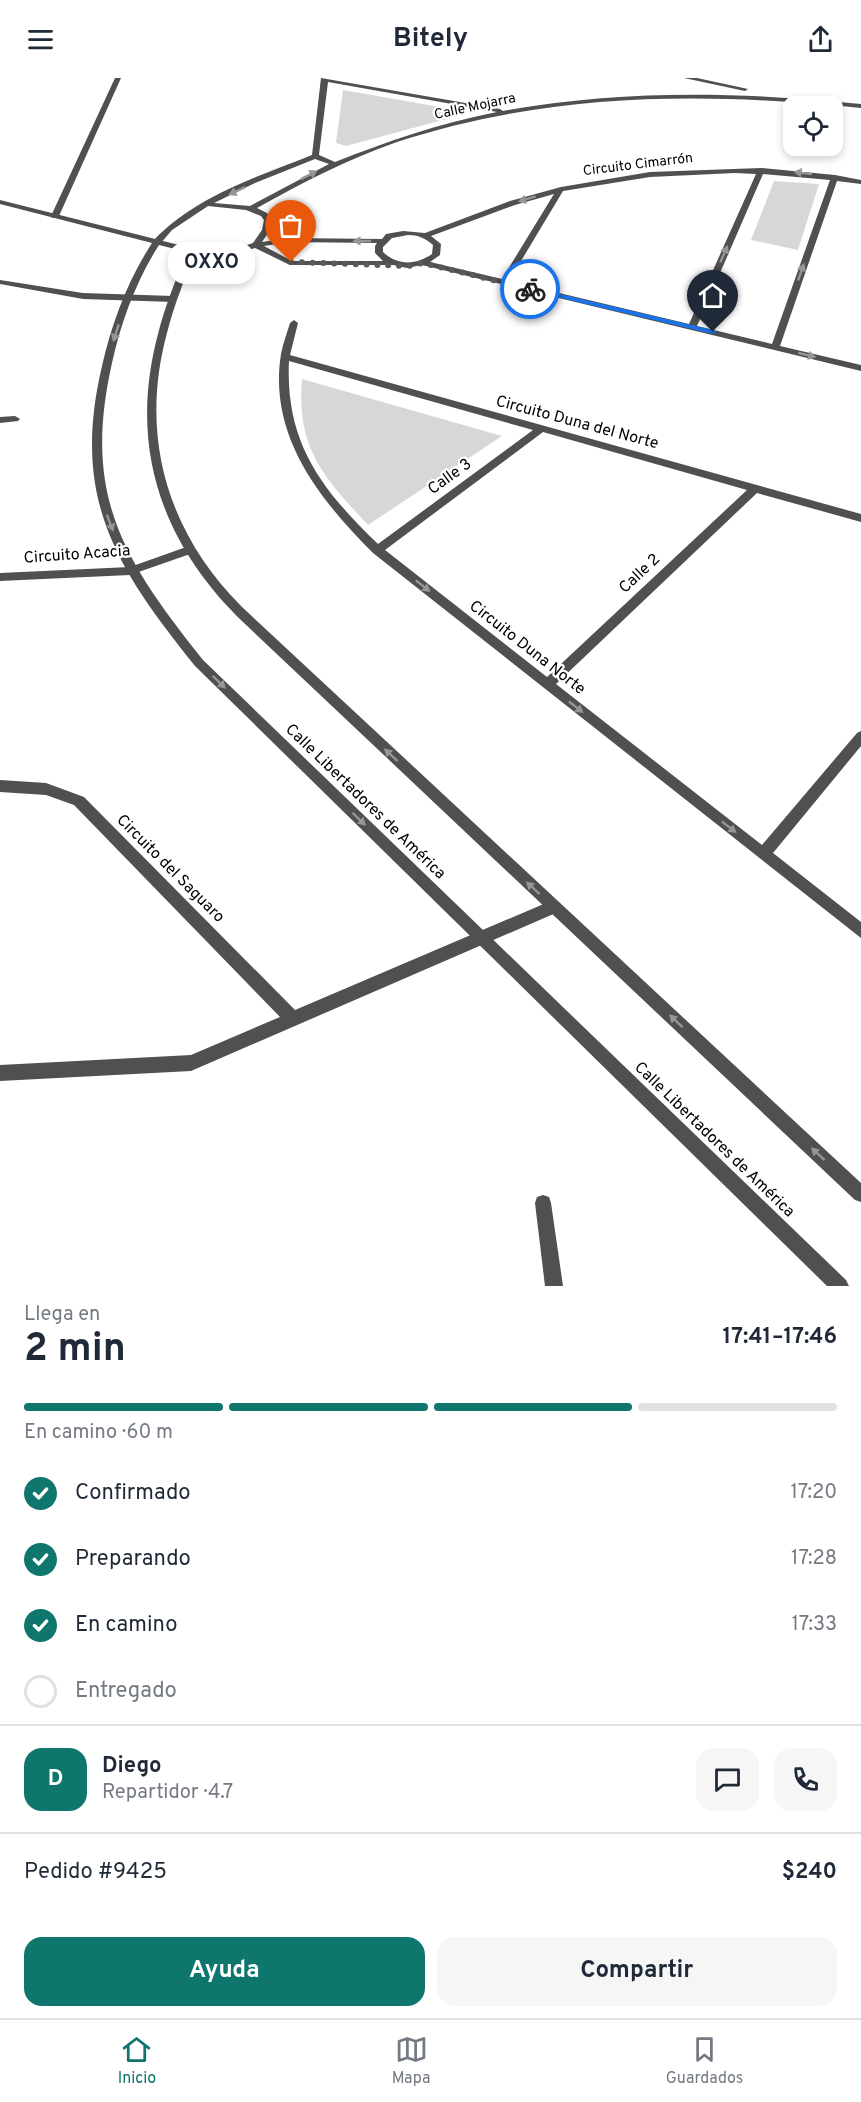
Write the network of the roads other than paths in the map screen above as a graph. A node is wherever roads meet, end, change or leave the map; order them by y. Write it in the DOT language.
graph roads {
  1 [pos="118,78"];
  2 [pos="325,78"];
  3 [pos="687,78"];
  4 [pos="710,80"];
  5 [pos="703,94"];
  6 [pos="771,96"];
  7 [pos="861,106"];
  8 [pos="507,113"];
  9 [pos="315,156"];
  10 [pos="332,163"];
  11 [pos="761,170"];
  12 [pos="835,177"];
  13 [pos="861,182"];
  14 [pos="561,189"];
  15 [pos="0,202"];
  16 [pos="205,206"];
  17 [pos="252,208"];
  18 [pos="56,216"];
  19 [pos="426,236"];
  20 [pos="383,241"];
  21 [pos="157,242"];
  22 [pos="256,245"];
  23 [pos="192,251"];
  24 [pos="393,263"];
  25 [pos="423,263"];
  26 [pos="0,282"];
  27 [pos="504,282"];
  28 [pos="128,299"];
  29 [pos="172,299"];
  30 [pos="294,323"];
  31 [pos="692,327"];
  32 [pos="775,347"];
  33 [pos="285,357"];
  34 [pos="861,368"];
  35 [pos="15,419"];
  36 [pos="0,420"];
  37 [pos="541,429"];
  38 [pos="756,488"];
  39 [pos="861,518"];
  40 [pos="189,550"];
  41 [pos="377,550"];
  42 [pos="130,571"];
  43 [pos="0,577"];
  44 [pos="547,684"];
  45 [pos="861,737"];
  46 [pos="0,786"];
  47 [pos="763,854"];
  48 [pos="554,907"];
  49 [pos="861,931"];
  50 [pos="481,938"];
  51 [pos="293,1019"];
  52 [pos="0,1073"];
  53 [pos="861,1194"];
  54 [pos="543,1203"];
  55 [pos="554,1286"];
  56 [pos="840,1286"];
  1 -- 18 [label="street"];
  2 -- 8 [label="street"];
  2 -- 9 [label="street"];
  3 -- 4 [label="street"];
  4 -- 5 [label="street"];
  4 -- 6 [label="street"];
  5 -- 6 [label="street, Calle Mojarra"];
  5 -- 8 [label="street, Calle Mojarra"];
  6 -- 7 [label="street"];
  8 -- 10 [label="street, Calle Mojarra"];
  9 -- 10 [label="street"];
  9 -- 16 [label="street, Calle Libertadores de América, one-way"];
  17 -- 10 [label="street, Calle Mojarra, one-way"];
  12 -- 11 [label="street, Circuito Cimarrón, one-way"];
  11 -- 14 [label="street, Circuito Cimarrón"];
  31 -- 11 [label="street, one-way"];
  12 -- 13 [label="street, Circuito Cimarrón"];
  32 -- 12 [label="street, one-way"];
  14 -- 19 [label="street, Circuito Cimarrón, one-way"];
  14 -- 27 [label="street"];
  15 -- 18 [label="street"];
  16 -- 17 [label="street"];
  16 -- 21 [label="street, Calle Libertadores de América"];
  17 -- 22 [label="street"];
  18 -- 21 [label="street"];
  19 -- 20 [label="street"];
  19 -- 25 [label="street"];
  20 -- 22 [label="street, one-way"];
  20 -- 24 [label="street"];
  21 -- 23 [label="street"];
  21 -- 28 [label="street, Calle Libertadores de América"];
  22 -- 23 [label="street"];
  22 -- 24 [label="street"];
  23 -- 29 [label="street"];
  24 -- 25 [label="street"];
  25 -- 27 [label="street"];
  26 -- 28 [label="street"];
  27 -- 31 [label="street"];
  28 -- 29 [label="street"];
  28 -- 42 [label="street, Calle Libertadores de América, one-way"];
  29 -- 40 [label="street"];
  30 -- 33 [label="street, Circuito Duna Norte"];
  31 -- 32 [label="street"];
  32 -- 34 [label="street, one-way"];
  33 -- 37 [label="street, Circuito Duna del Norte"];
  33 -- 41 [label="street, Circuito Duna Norte"];
  35 -- 36 [label="street"];
  37 -- 38 [label="street, Circuito Duna del Norte"];
  37 -- 41 [label="street, Calle 3"];
  38 -- 39 [label="street, Circuito Duna del Norte"];
  38 -- 44 [label="street, Calle 2"];
  40 -- 42 [label="street, Circuito Acacia"];
  48 -- 40 [label="street, one-way"];
  41 -- 44 [label="street, Circuito Duna Norte, one-way"];
  42 -- 43 [label="street, Circuito Acacia"];
  42 -- 50 [label="street, Calle Libertadores de América, one-way"];
  44 -- 47 [label="street, Circuito Duna Norte, one-way"];
  45 -- 47 [label="street"];
  46 -- 51 [label="street, Circuito del Saguaro"];
  47 -- 49 [label="street, Circuito Duna Norte"];
  48 -- 50 [label="street"];
  53 -- 48 [label="street, one-way"];
  50 -- 51 [label="street"];
  50 -- 56 [label="street, Calle Libertadores de América"];
  51 -- 52 [label="street"];
  54 -- 55 [label="street"];
}
